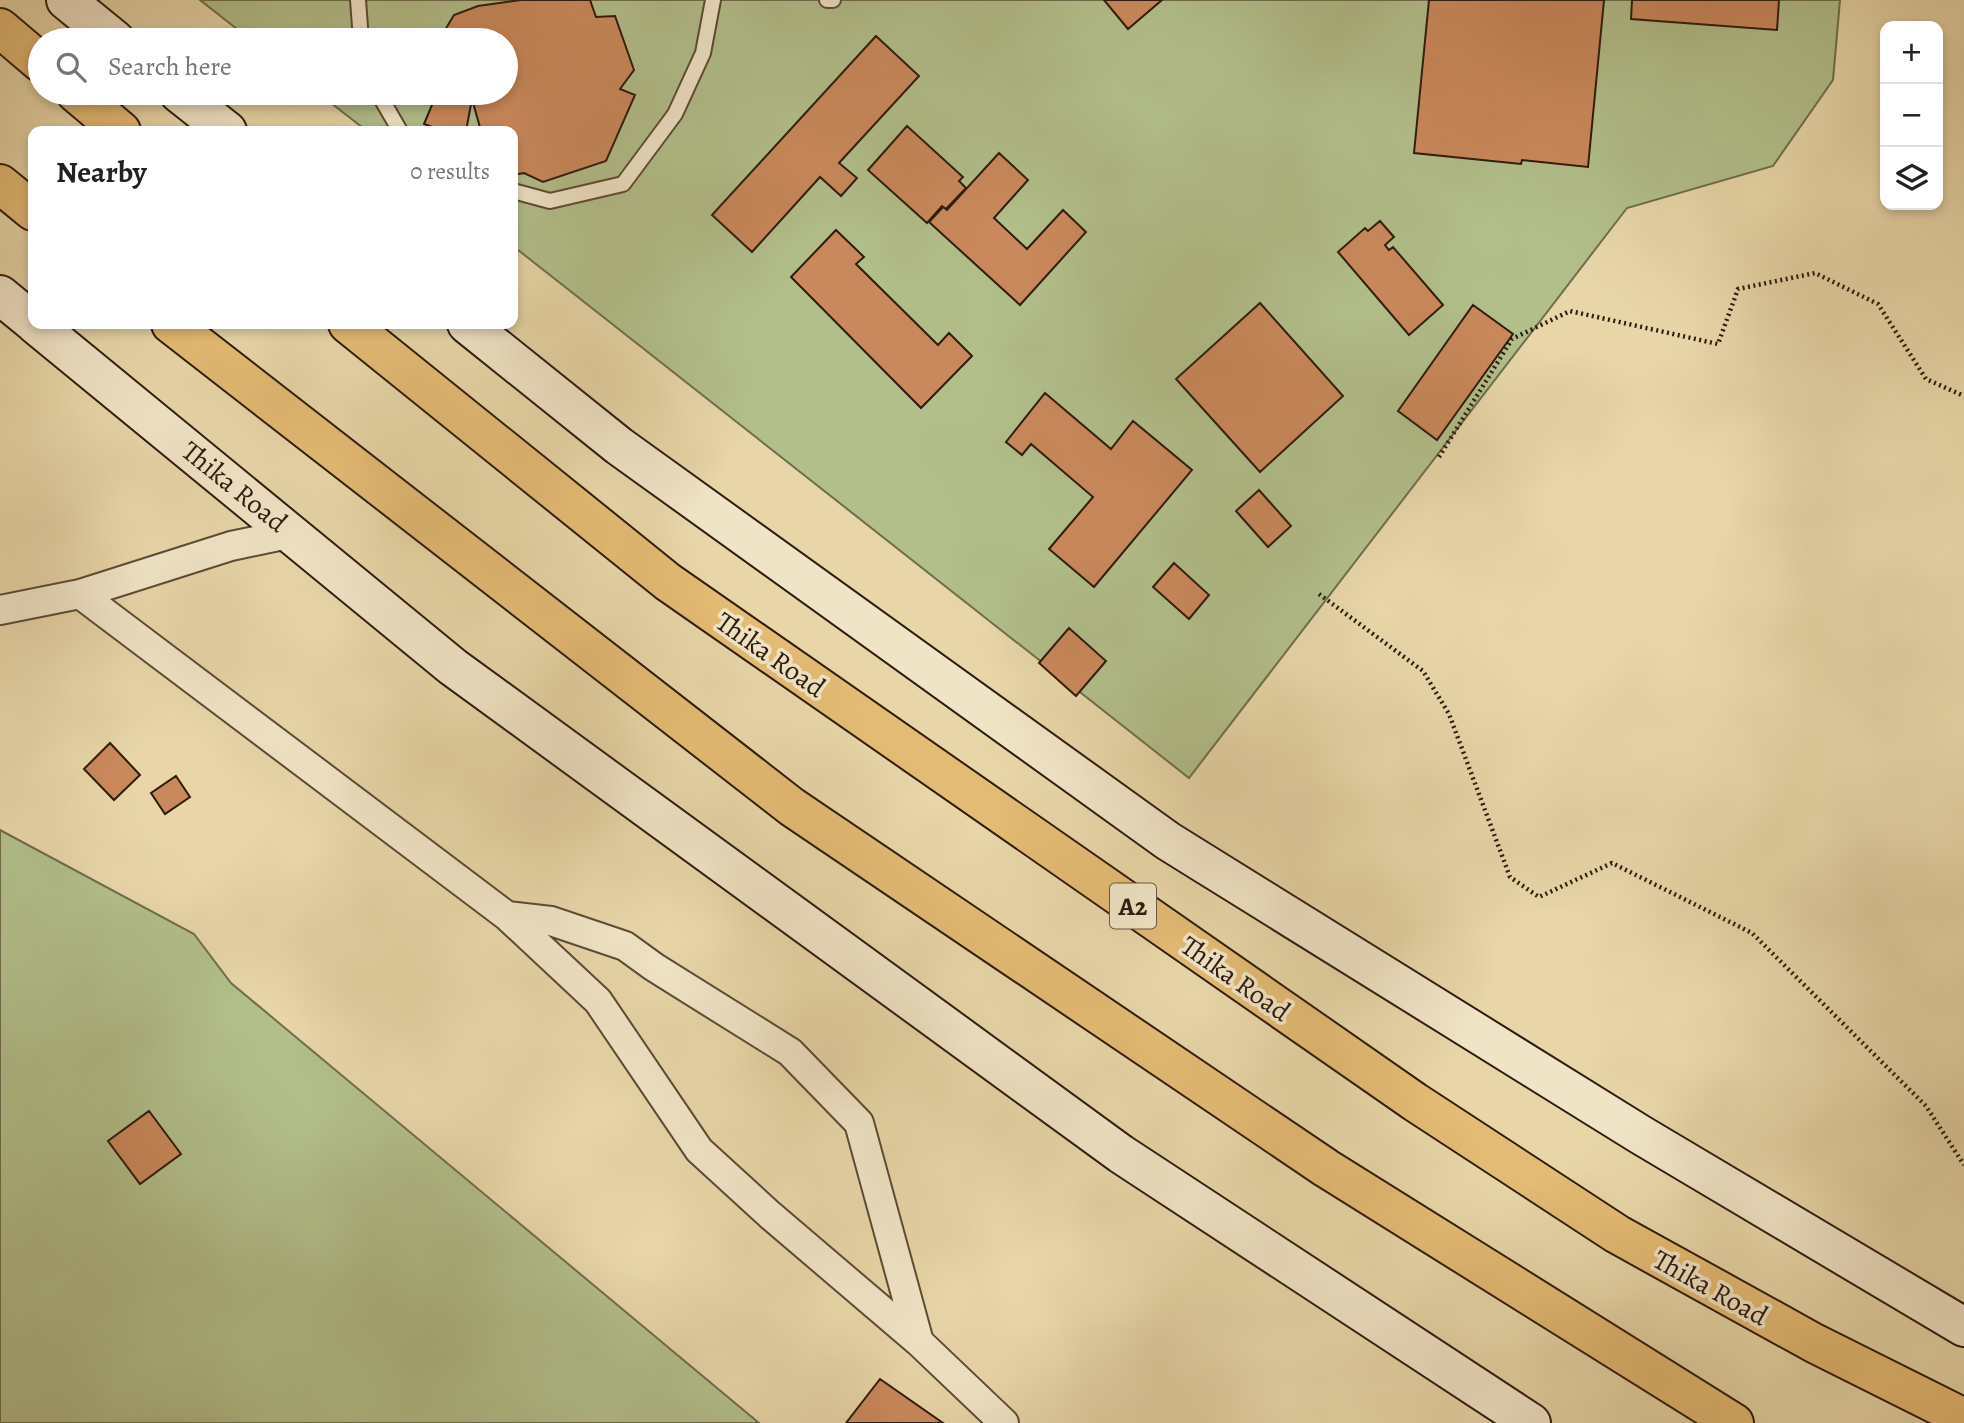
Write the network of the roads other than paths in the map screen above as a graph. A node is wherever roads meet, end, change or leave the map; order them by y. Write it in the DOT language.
graph roads {
  1 [pos="66,0"];
  2 [pos="358,0"];
  3 [pos="713,0"];
  4 [pos="827,0"];
  5 [pos="833,0"];
  6 [pos="0,28"];
  7 [pos="100,28"];
  8 [pos="360,28"];
  9 [pos="28,52"];
  10 [pos="90,105"];
  11 [pos="194,105"];
  12 [pos="385,105"];
  13 [pos="115,126"];
  14 [pos="221,126"];
  15 [pos="397,126"];
  16 [pos="0,184"];
  17 [pos="518,192"];
  18 [pos="28,207"];
  19 [pos="0,295"];
  20 [pos="28,318"];
  21 [pos="41,329"];
  22 [pos="177,329"];
  23 [pos="354,329"];
  24 [pos="473,329"];
  25 [pos="293,533"];
  26 [pos="80,594"];
  27 [pos="0,610"];
  28 [pos="507,916"];
  29 [pos="1964,1327"];
  30 [pos="919,1342"];
  31 [pos="1964,1418"];
  32 [pos="1004,1423"];
  33 [pos="1531,1423"];
  34 [pos="1734,1423"];
  1 -- 7 [label="main road"];
  2 -- 8 [label="lane"];
  3 -- 17 [label="lane"];
  4 -- 5 [label="lane"];
  6 -- 9 [label="highway"];
  10 -- 13 [label="highway"];
  11 -- 14 [label="main road"];
  12 -- 15 [label="lane"];
  16 -- 18 [label="highway"];
  19 -- 20 [label="main road, Thika Road"];
  21 -- 25 [label="main road, Thika Road"];
  22 -- 34 [label="highway"];
  23 -- 31 [label="highway, Thika Road / A2"];
  24 -- 29 [label="main road"];
  25 -- 26 [label="street"];
  25 -- 33 [label="main road, Thika Road"];
  26 -- 27 [label="street"];
  26 -- 28 [label="street"];
  28 -- 30 [label="street"];
  28 -- 30 [label="street"];
  30 -- 32 [label="street"];
}
